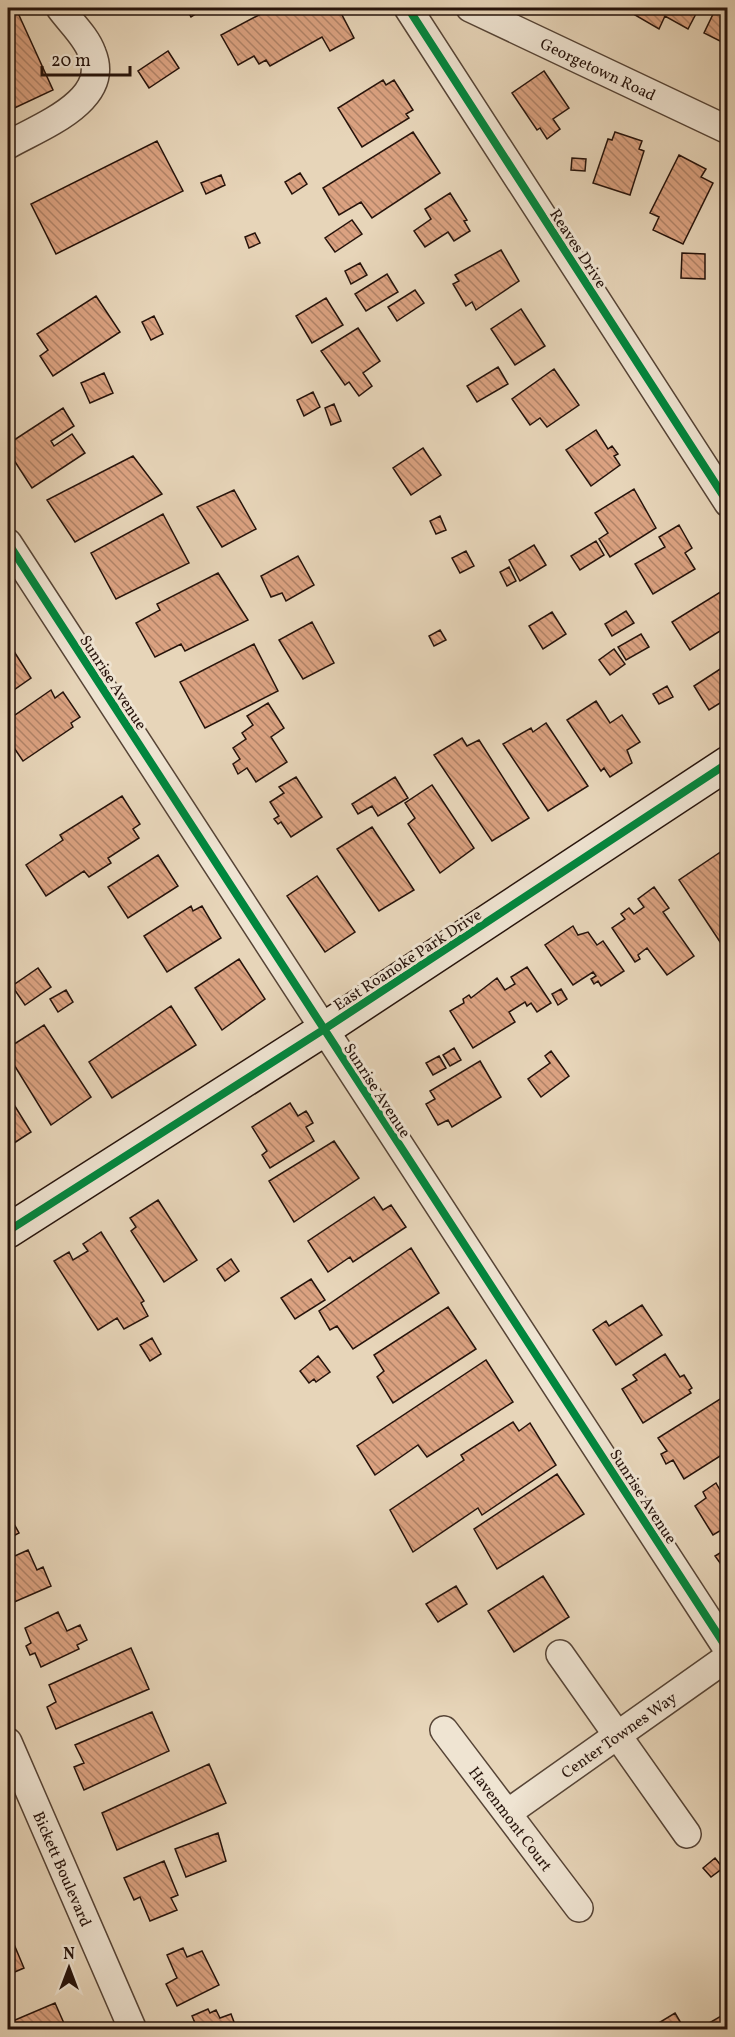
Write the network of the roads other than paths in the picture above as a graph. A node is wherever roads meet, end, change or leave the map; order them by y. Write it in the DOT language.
graph roads {
  1 [pos="60,8"];
  2 [pos="408,8"];
  3 [pos="470,8"];
  4 [pos="728,130"];
  5 [pos="8,145"];
  6 [pos="728,502"];
  7 [pos="8,543"];
  8 [pos="728,763"];
  9 [pos="323,1030"];
  10 [pos="8,1231"];
  11 [pos="728,1650"];
  12 [pos="560,1654"];
  13 [pos="728,1657"];
  14 [pos="444,1730"];
  15 [pos="618,1735"];
  16 [pos="8,1742"];
  17 [pos="508,1812"];
  18 [pos="687,1834"];
  19 [pos="579,1908"];
  20 [pos="133,2030"];
  1 -- 5 [label="street"];
  2 -- 6 [label="street, Reaves Drive"];
  3 -- 4 [label="street, Georgetown Road"];
  7 -- 9 [label="street, Sunrise Avenue"];
  8 -- 9 [label="street, East Roanoke Park Drive"];
  9 -- 10 [label="street, East Roanoke Park Drive"];
  9 -- 11 [label="street, Sunrise Avenue"];
  12 -- 15 [label="street"];
  13 -- 15 [label="street, Center Townes Way"];
  14 -- 17 [label="street, Havenmont Court"];
  15 -- 17 [label="street, Center Townes Way"];
  15 -- 18 [label="street"];
  16 -- 20 [label="street, Bickett Boulevard"];
  17 -- 19 [label="street, Havenmont Court"];
}
